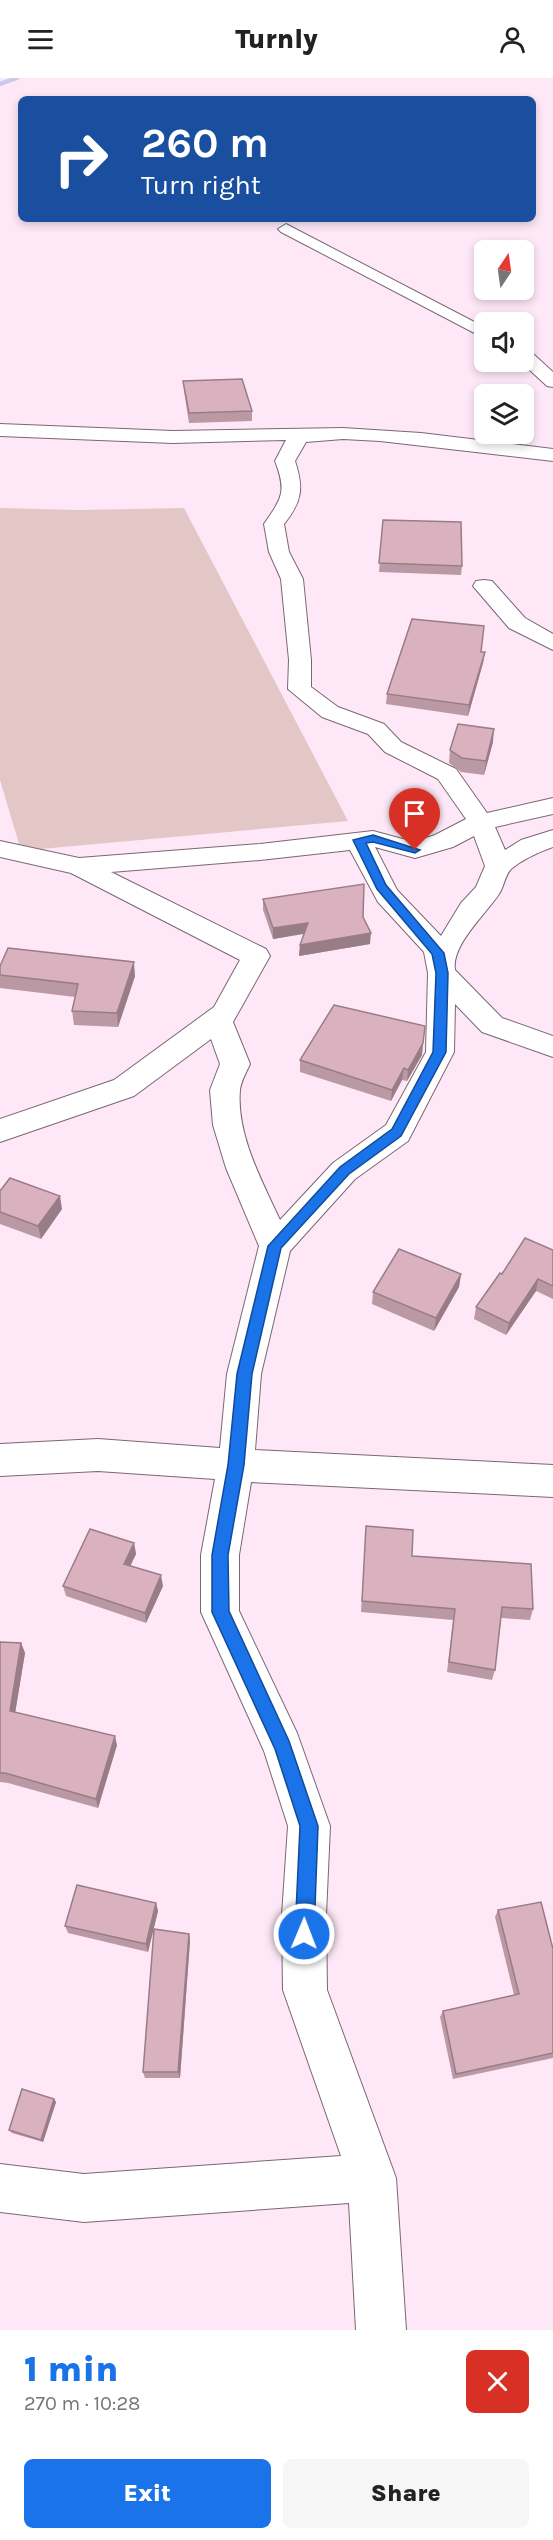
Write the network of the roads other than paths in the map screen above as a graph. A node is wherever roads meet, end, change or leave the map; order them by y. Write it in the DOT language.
graph roads {
  1 [pos="286,229"];
  2 [pos="474,328"];
  3 [pos="534,365"];
  4 [pos="553,382"];
  5 [pos="0,430"];
  6 [pos="309,434"];
  7 [pos="553,455"];
  8 [pos="484,586"];
  9 [pos="553,643"];
  10 [pos="553,806"];
  11 [pos="521,814"];
  12 [pos="553,815"];
  13 [pos="481,822"];
  14 [pos="553,824"];
  15 [pos="359,840"];
  16 [pos="542,842"];
  17 [pos="0,849"];
  18 [pos="79,866"];
  19 [pos="498,866"];
  20 [pos="441,967"];
  21 [pos="218,1020"];
  22 [pos="553,1047"];
  23 [pos="0,1131"];
  24 [pos="274,1246"];
  25 [pos="0,1460"];
  26 [pos="236,1465"];
  27 [pos="553,1481"];
  28 [pos="372,2178"];
  29 [pos="0,2188"];
  30 [pos="381,2330"];
  1 -- 2 [label="street"];
  3 -- 4 [label="street"];
  5 -- 6 [label="street"];
  6 -- 7 [label="street"];
  6 -- 13 [label="street"];
  8 -- 9 [label="street"];
  10 -- 11 [label="street"];
  11 -- 12 [label="street"];
  11 -- 13 [label="street"];
  13 -- 15 [label="street"];
  13 -- 19 [label="street"];
  14 -- 16 [label="street"];
  15 -- 18 [label="street"];
  15 -- 20 [label="street"];
  16 -- 19 [label="street"];
  17 -- 18 [label="street"];
  18 -- 21 [label="street"];
  19 -- 20 [label="street"];
  20 -- 22 [label="street"];
  20 -- 24 [label="street"];
  21 -- 23 [label="street"];
  21 -- 24 [label="street"];
  24 -- 26 [label="street"];
  25 -- 26 [label="street"];
  26 -- 27 [label="street"];
  26 -- 28 [label="street"];
  28 -- 29 [label="street"];
  28 -- 30 [label="street"];
}
